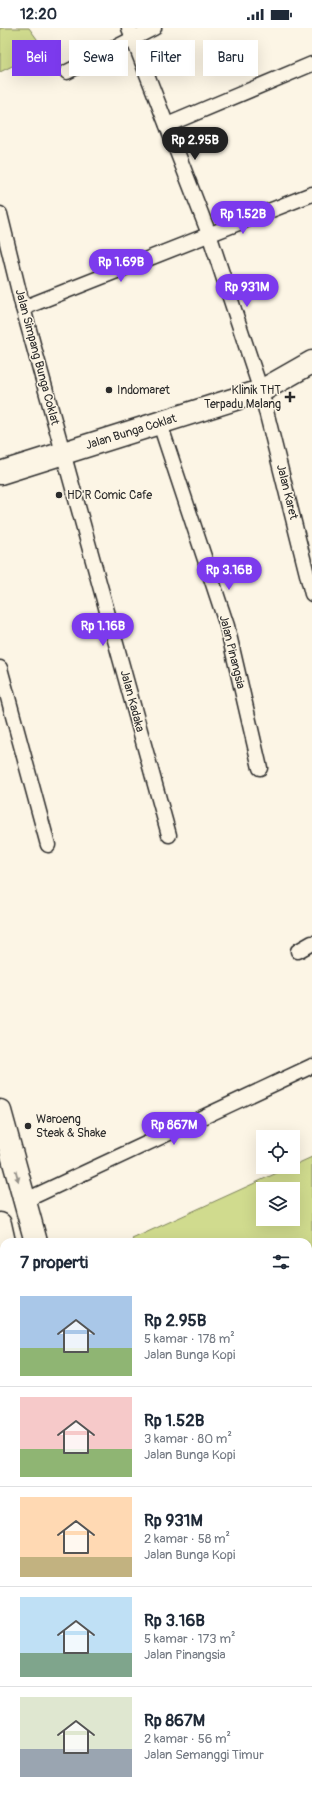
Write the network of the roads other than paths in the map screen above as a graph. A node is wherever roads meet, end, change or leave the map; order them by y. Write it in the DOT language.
graph roads {
  1 [pos="154,28"];
  2 [pos="131,33"];
  3 [pos="312,64"];
  4 [pos="67,72"];
  5 [pos="167,125"];
  6 [pos="312,194"];
  7 [pos="0,214"];
  8 [pos="209,234"];
  9 [pos="23,308"];
  10 [pos="312,362"];
  11 [pos="261,391"];
  12 [pos="160,424"];
  13 [pos="63,452"];
  14 [pos="0,473"];
  15 [pos="312,594"];
  16 [pos="0,668"];
  17 [pos="260,768"];
  18 [pos="169,835"];
  19 [pos="48,845"];
  20 [pos="312,943"];
  21 [pos="298,951"];
  22 [pos="312,1066"];
  23 [pos="0,1111"];
  24 [pos="24,1201"];
  25 [pos="0,1224"];
  26 [pos="3,1238"];
  27 [pos="35,1238"];
  1 -- 2 [label="street"];
  2 -- 4 [label="street"];
  2 -- 5 [label="street, Jalan Karet"];
  3 -- 5 [label="street"];
  5 -- 8 [label="street, Jalan Karet"];
  6 -- 8 [label="street"];
  7 -- 9 [label="street, Jalan Simpang Bunga Coklat"];
  8 -- 9 [label="street"];
  8 -- 11 [label="street, Jalan Karet"];
  9 -- 13 [label="street, Jalan Simpang Bunga Coklat"];
  10 -- 11 [label="main road, Jalan Bunga Coklat"];
  11 -- 12 [label="main road, Jalan Bunga Coklat"];
  11 -- 15 [label="street, Jalan Karet"];
  12 -- 13 [label="main road, Jalan Bunga Coklat"];
  12 -- 17 [label="street, Jalan Pinangsia"];
  13 -- 14 [label="main road, Jalan Bunga Coklat"];
  13 -- 18 [label="street, Jalan Kadaka"];
  16 -- 19 [label="street"];
  20 -- 21 [label="street"];
  22 -- 24 [label="street"];
  23 -- 24 [label="main road, one-way"];
  24 -- 27 [label="main road"];
  25 -- 26 [label="main road"];
}
